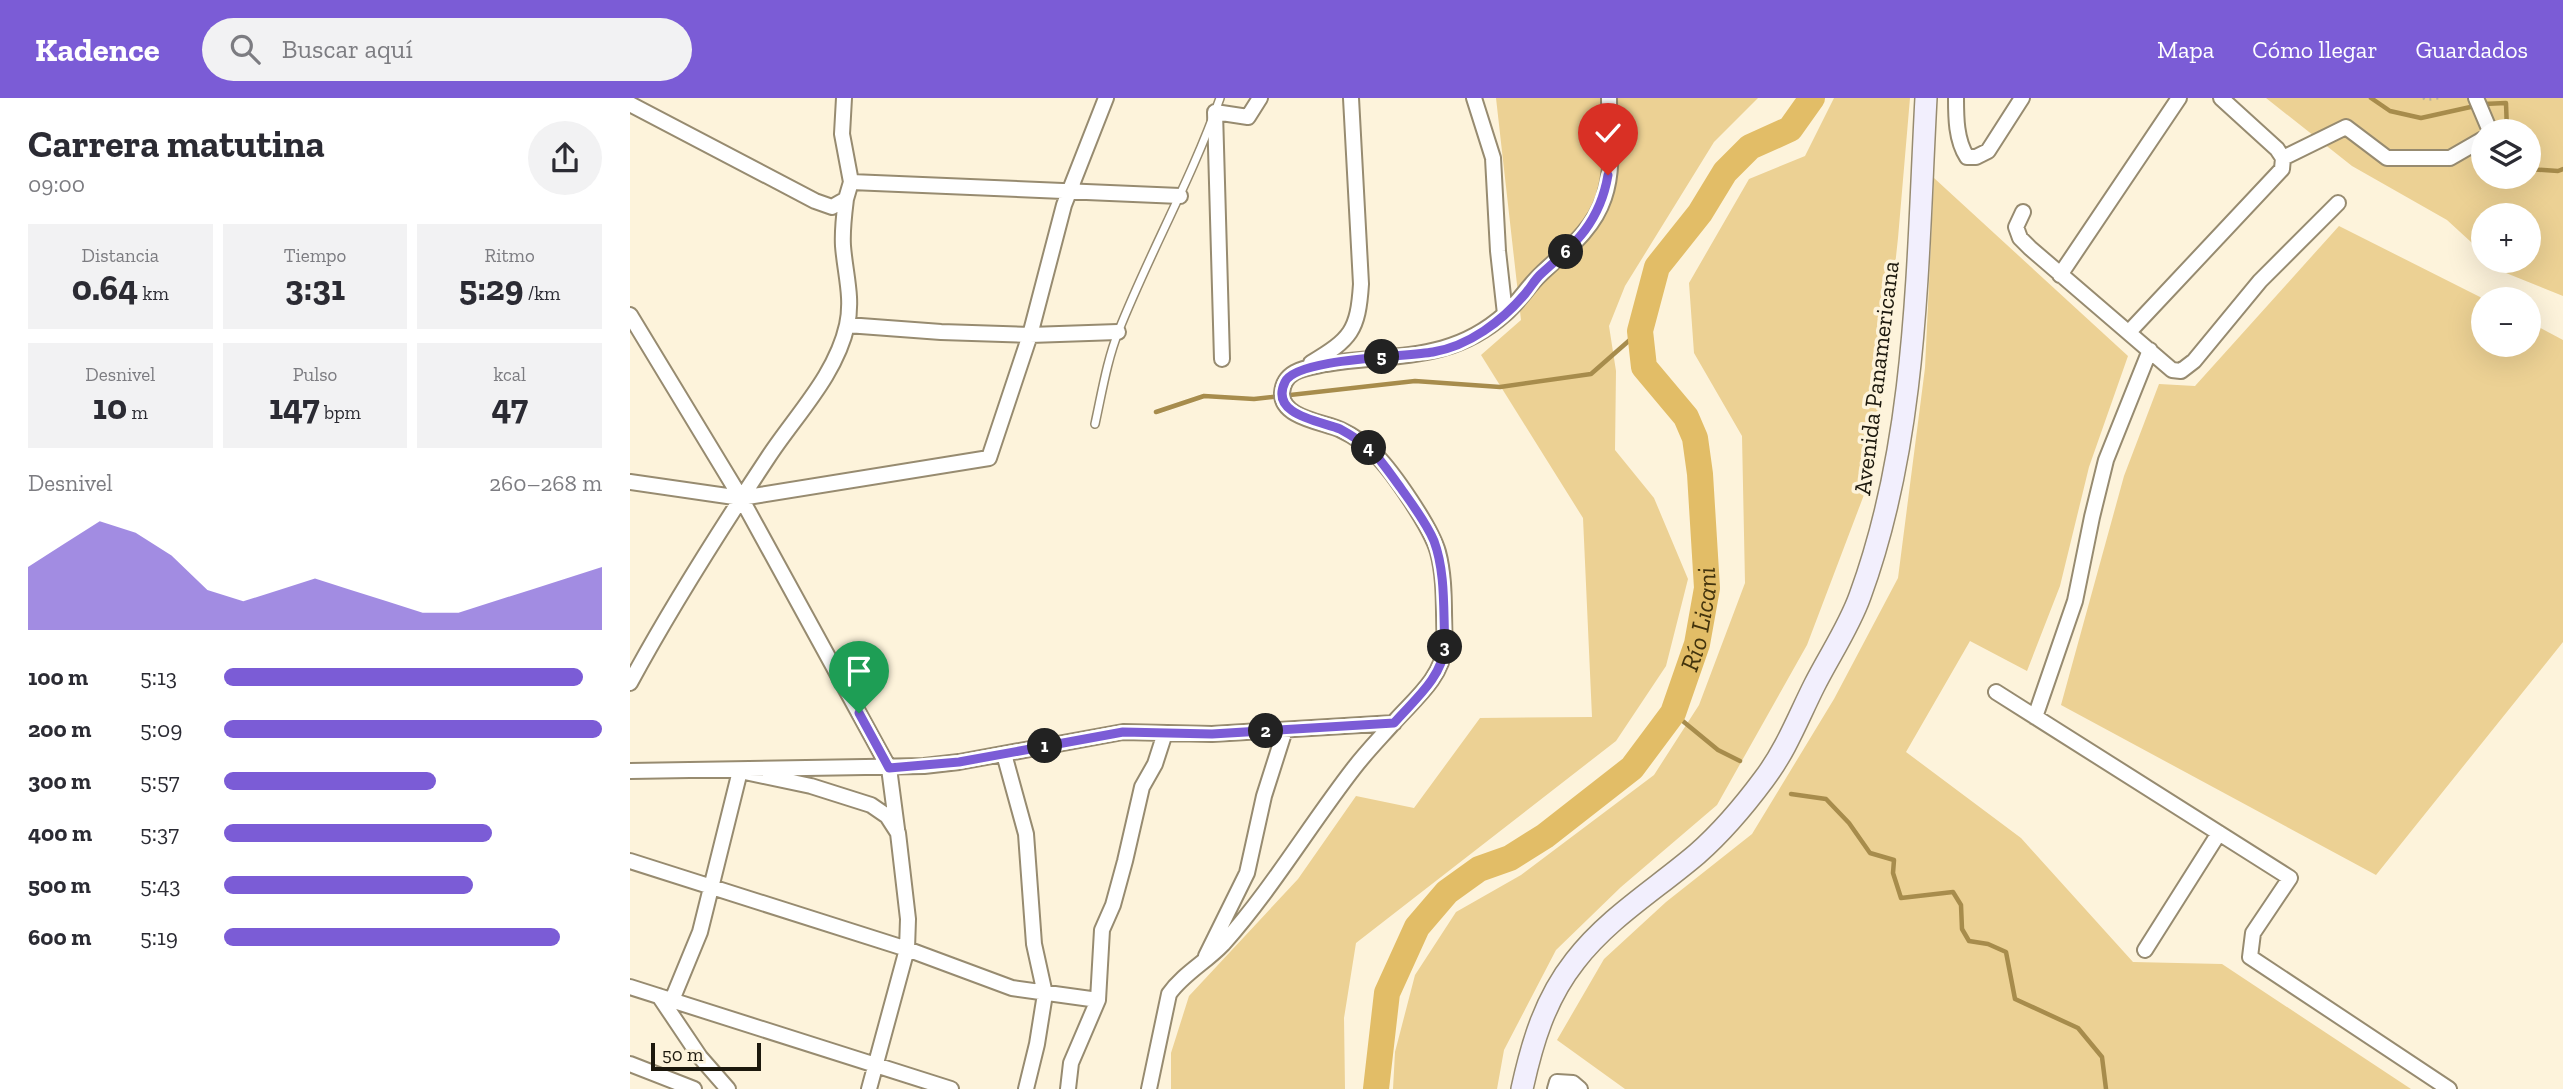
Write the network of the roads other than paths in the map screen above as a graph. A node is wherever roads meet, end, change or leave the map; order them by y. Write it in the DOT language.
graph roads {
  1 [pos="845,98"];
  2 [pos="1106,98"];
  3 [pos="1260,98"];
  4 [pos="1351,98"];
  5 [pos="1474,98"];
  6 [pos="1609,98"];
  7 [pos="1926,98"];
  8 [pos="1956,98"];
  9 [pos="2022,98"];
  10 [pos="2179,98"];
  11 [pos="2221,98"];
  12 [pos="2476,98"];
  13 [pos="630,104"];
  14 [pos="1217,105"];
  15 [pos="2485,119"];
  16 [pos="2471,146"];
  17 [pos="2283,158"];
  18 [pos="851,181"];
  19 [pos="1069,191"];
  20 [pos="1180,196"];
  21 [pos="846,199"];
  22 [pos="2338,203"];
  23 [pos="2023,212"];
  24 [pos="2060,275"];
  25 [pos="1505,314"];
  26 [pos="630,315"];
  27 [pos="847,325"];
  28 [pos="1118,332"];
  29 [pos="2129,332"];
  30 [pos="1030,335"];
  31 [pos="2150,350"];
  32 [pos="1222,359"];
  33 [pos="1301,369"];
  34 [pos="1095,424"];
  35 [pos="630,482"];
  36 [pos="741,498"];
  37 [pos="630,683"];
  38 [pos="1996,692"];
  39 [pos="2035,717"];
  40 [pos="1394,723"];
  41 [pos="1285,730"];
  42 [pos="1165,733"];
  43 [pos="1004,754"];
  44 [pos="889,768"];
  45 [pos="630,771"];
  46 [pos="740,771"];
  47 [pos="898,833"];
  48 [pos="2219,833"];
  49 [pos="630,861"];
  50 [pos="711,887"];
  51 [pos="907,949"];
  52 [pos="2145,950"];
  53 [pos="1202,965"];
  54 [pos="630,987"];
  55 [pos="1045,993"];
  56 [pos="666,998"];
  57 [pos="1098,1000"];
  58 [pos="1155,1054"];
  59 [pos="630,1063"];
  60 [pos="877,1066"];
  61 [pos="694,1089"];
  62 [pos="728,1089"];
  63 [pos="869,1089"];
  64 [pos="951,1089"];
  65 [pos="1026,1089"];
  66 [pos="1068,1089"];
  67 [pos="1149,1089"];
  68 [pos="1156,1089"];
  69 [pos="1522,1089"];
  70 [pos="1555,1089"];
  71 [pos="1580,1089"];
  72 [pos="2449,1089"];
  1 -- 18 [label="street"];
  2 -- 19 [label="street"];
  3 -- 14 [label="street"];
  4 -- 33 [label="street"];
  5 -- 25 [label="street"];
  6 -- 25 [label="street"];
  7 -- 69 [label="main road, Avenida Panamericana"];
  8 -- 9 [label="street"];
  10 -- 24 [label="street"];
  11 -- 17 [label="street"];
  12 -- 15 [label="street"];
  13 -- 21 [label="street"];
  14 -- 20 [label="lane"];
  14 -- 32 [label="street"];
  16 -- 17 [label="street"];
  17 -- 29 [label="street"];
  18 -- 19 [label="street"];
  18 -- 21 [label="street"];
  19 -- 20 [label="street"];
  19 -- 30 [label="street"];
  20 -- 28 [label="lane"];
  21 -- 27 [label="street"];
  22 -- 31 [label="street"];
  23 -- 24 [label="street"];
  24 -- 29 [label="street"];
  25 -- 33 [label="street"];
  26 -- 36 [label="street"];
  27 -- 30 [label="street"];
  27 -- 36 [label="street"];
  28 -- 30 [label="street"];
  28 -- 34 [label="lane"];
  29 -- 31 [label="street"];
  30 -- 36 [label="street"];
  31 -- 39 [label="street"];
  33 -- 40 [label="street"];
  35 -- 36 [label="street"];
  36 -- 37 [label="street"];
  36 -- 44 [label="street"];
  38 -- 39 [label="street"];
  39 -- 48 [label="street"];
  40 -- 41 [label="street"];
  40 -- 53 [label="street"];
  41 -- 42 [label="street"];
  41 -- 53 [label="street"];
  42 -- 43 [label="street"];
  42 -- 57 [label="street"];
  43 -- 44 [label="street"];
  43 -- 55 [label="street"];
  44 -- 46 [label="street"];
  44 -- 47 [label="street"];
  45 -- 46 [label="street"];
  46 -- 47 [label="street"];
  46 -- 50 [label="street"];
  47 -- 51 [label="street"];
  48 -- 52 [label="street"];
  48 -- 72 [label="street"];
  49 -- 50 [label="street"];
  50 -- 51 [label="street"];
  50 -- 56 [label="street"];
  51 -- 55 [label="street"];
  51 -- 60 [label="street"];
  53 -- 58 [label="street"];
  54 -- 56 [label="street"];
  55 -- 57 [label="street"];
  55 -- 65 [label="street"];
  56 -- 60 [label="street"];
  56 -- 62 [label="street"];
  57 -- 66 [label="street"];
  58 -- 67 [label="street"];
  58 -- 68 [label="street"];
  59 -- 61 [label="street"];
  60 -- 63 [label="street"];
  60 -- 64 [label="street"];
  70 -- 71 [label="street"];
}
